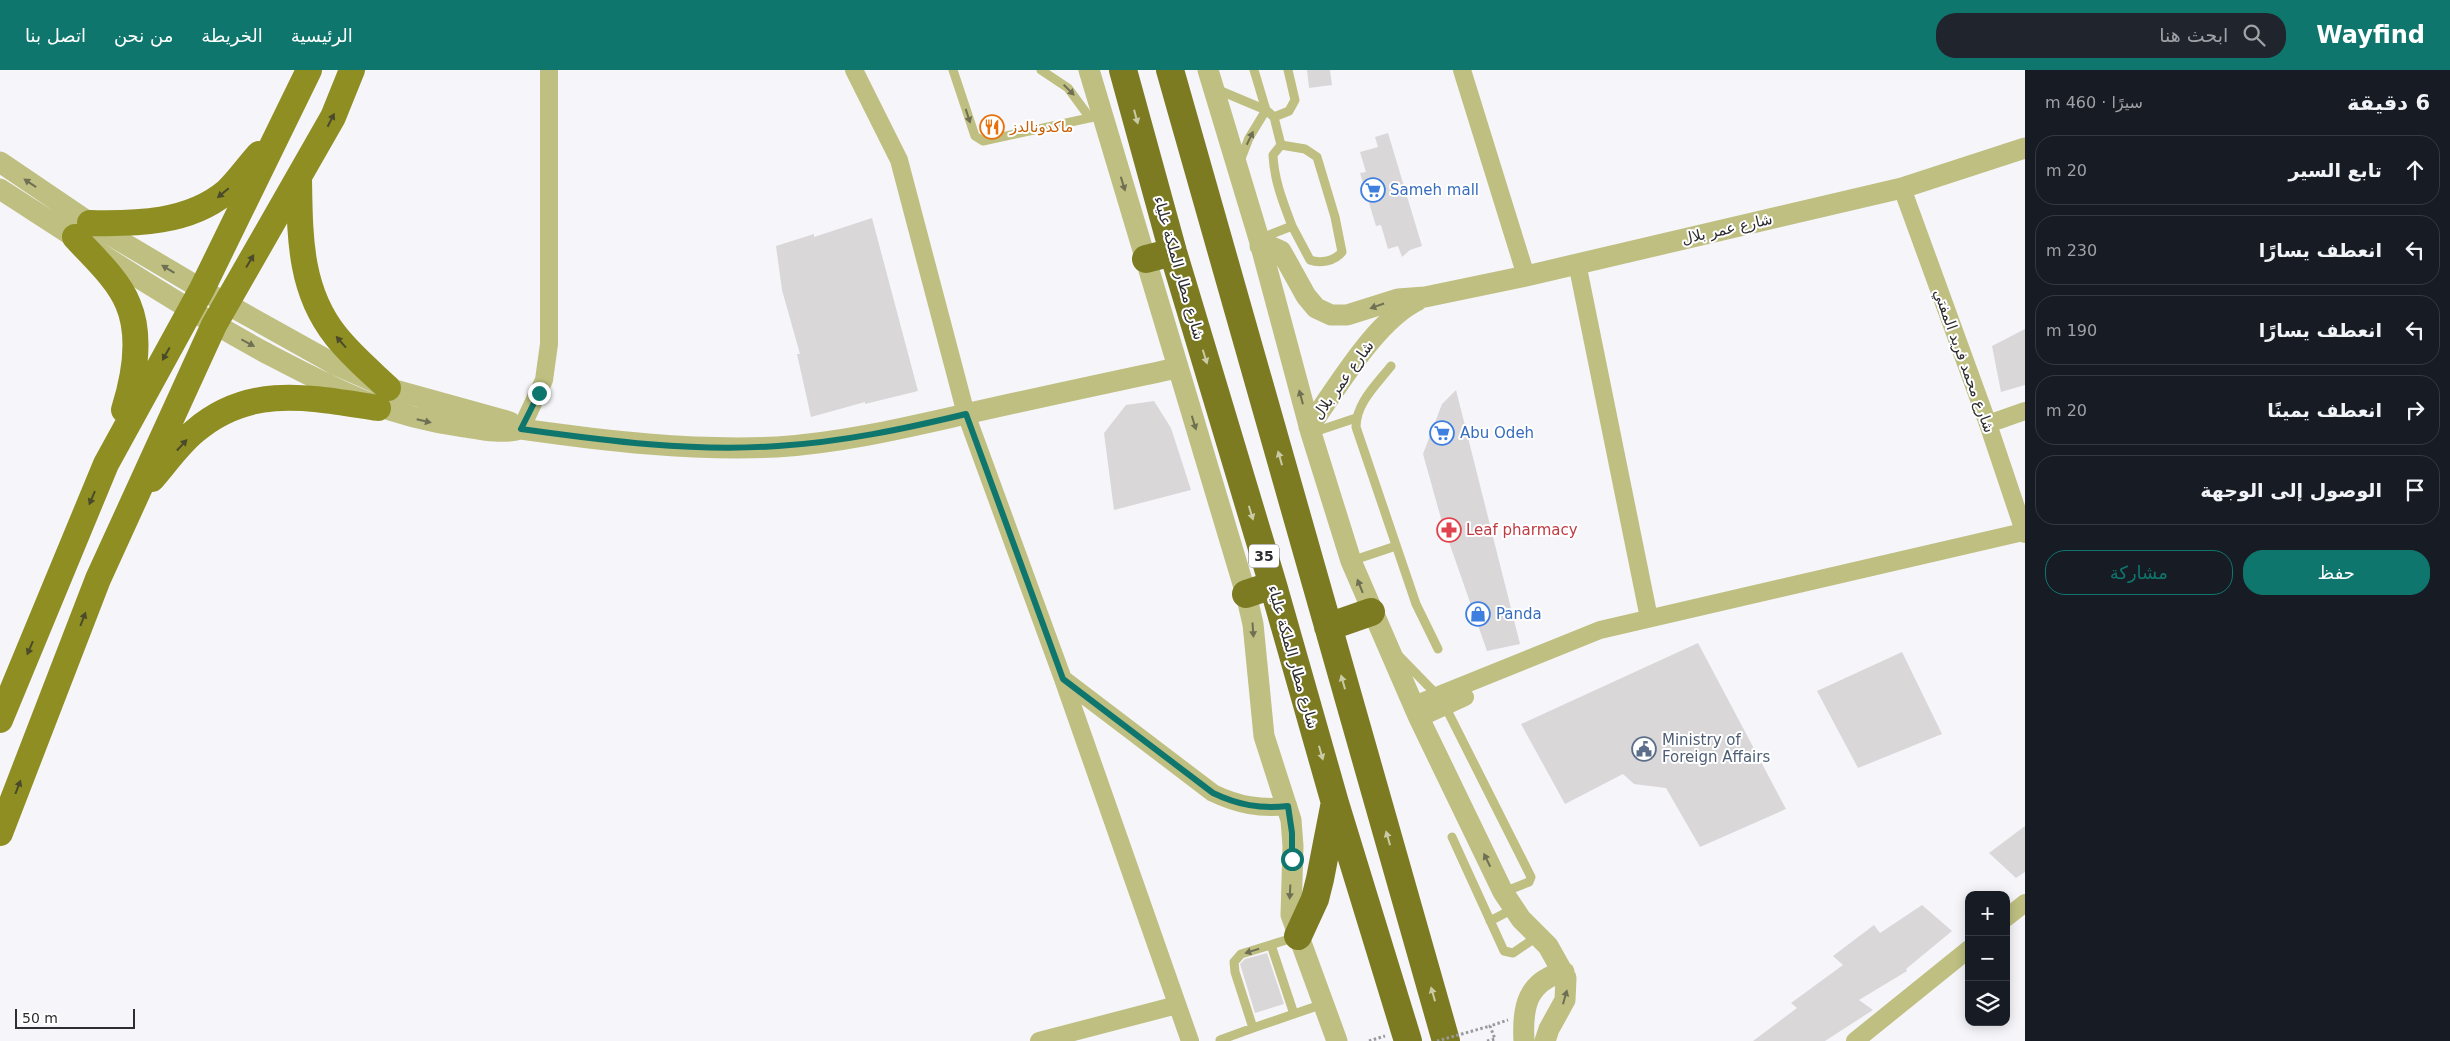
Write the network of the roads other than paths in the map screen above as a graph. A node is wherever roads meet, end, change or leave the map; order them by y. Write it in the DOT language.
graph roads {
  1 [pos="309,70"];
  2 [pos="352,70"];
  3 [pos="549,70"];
  4 [pos="854,70"];
  5 [pos="953,70"];
  6 [pos="1041,70"];
  7 [pos="1088,70"];
  8 [pos="1123,70"];
  9 [pos="1170,70"];
  10 [pos="1254,70"];
  11 [pos="1288,70"];
  12 [pos="1462,70"];
  13 [pos="1211,79"];
  14 [pos="1266,110"];
  15 [pos="1096,117"];
  16 [pos="1274,117"];
  17 [pos="280,132"];
  18 [pos="1281,146"];
  19 [pos="2025,148"];
  20 [pos="0,162"];
  21 [pos="1238,168"];
  22 [pos="299,179"];
  23 [pos="1902,188"];
  24 [pos="0,189"];
  25 [pos="1292,226"];
  26 [pos="83,230"];
  27 [pos="1260,243"];
  28 [pos="1173,252"];
  29 [pos="1146,259"];
  30 [pos="1577,263"];
  31 [pos="1526,276"];
  32 [pos="202,288"];
  33 [pos="1425,297"];
  34 [pos="190,311"];
  35 [pos="220,314"];
  36 [pos="1391,366"];
  37 [pos="1177,368"];
  38 [pos="383,398"];
  39 [pos="2025,411"];
  40 [pos="966,414"];
  41 [pos="1356,418"];
  42 [pos="1988,424"];
  43 [pos="521,429"];
  44 [pos="1310,430"];
  45 [pos="106,464"];
  46 [pos="129,510"];
  47 [pos="2024,533"];
  48 [pos="1396,546"];
  49 [pos="1350,561"];
  50 [pos="1273,585"];
  51 [pos="1246,594"];
  52 [pos="1371,612"];
  53 [pos="1649,618"];
  54 [pos="1328,626"];
  55 [pos="1384,640"];
  56 [pos="1438,649"];
  57 [pos="1063,679"];
  58 [pos="1441,701"];
  59 [pos="1416,712"];
  60 [pos="0,720"];
  61 [pos="1335,803"];
  62 [pos="1288,806"];
  63 [pos="0,833"];
  64 [pos="1452,837"];
  65 [pos="1508,901"];
  66 [pos="2025,903"];
  67 [pos="2010,915"];
  68 [pos="1490,921"];
  69 [pos="1298,936"];
  70 [pos="1538,936"];
  71 [pos="1271,945"];
  72 [pos="1965,952"];
  73 [pos="1564,972"];
  74 [pos="1324,1004"];
  75 [pos="1177,1005"];
  76 [pos="1294,1014"];
  77 [pos="1253,1028"];
  78 [pos="1220,1040"];
  79 [pos="1039,1041"];
  80 [pos="1190,1041"];
  81 [pos="1337,1041"];
  82 [pos="1408,1041"];
  83 [pos="1446,1041"];
  84 [pos="1524,1041"];
  85 [pos="1545,1041"];
  86 [pos="1856,1041"];
  1 -- 17 [label="main road"];
  22 -- 2 [label="main road, one-way"];
  3 -- 43 [label="street"];
  4 -- 40 [label="street"];
  5 -- 15 [label="lane, one-way"];
  6 -- 15 [label="lane, one-way"];
  7 -- 15 [label="street"];
  8 -- 28 [label="highway, شارع مطار الملكة علياء / 35, one-way"];
  54 -- 9 [label="highway, one-way"];
  10 -- 14 [label="lane"];
  11 -- 16 [label="lane"];
  12 -- 31 [label="street"];
  13 -- 14 [label="lane"];
  13 -- 21 [label="street"];
  14 -- 16 [label="lane"];
  21 -- 14 [label="lane, one-way"];
  15 -- 29 [label="street, one-way"];
  16 -- 18 [label="lane"];
  17 -- 26 [label="main road, one-way"];
  17 -- 32 [label="main road"];
  18 -- 25 [label="lane"];
  18 -- 25 [label="lane"];
  19 -- 23 [label="street, شارع عمر بلال"];
  26 -- 20 [label="street, one-way"];
  21 -- 27 [label="street"];
  35 -- 22 [label="main road, one-way"];
  38 -- 22 [label="main road, one-way"];
  23 -- 30 [label="street, شارع عمر بلال"];
  23 -- 42 [label="street, شارع محمد فريد المفتي"];
  24 -- 26 [label="street"];
  25 -- 27 [label="lane"];
  32 -- 26 [label="street, one-way"];
  26 -- 34 [label="street"];
  26 -- 45 [label="main road"];
  33 -- 27 [label="street, شارع عمر بلال, one-way"];
  44 -- 27 [label="street, one-way"];
  28 -- 29 [label="highway"];
  28 -- 50 [label="highway, شارع مطار الملكة علياء / 35, one-way"];
  29 -- 37 [label="street"];
  30 -- 31 [label="street, شارع عمر بلال"];
  30 -- 53 [label="street"];
  31 -- 33 [label="street, شارع عمر بلال"];
  32 -- 34 [label="main road"];
  32 -- 35 [label="street"];
  33 -- 44 [label="street, شارع عمر بلال"];
  34 -- 35 [label="street"];
  34 -- 45 [label="main road, one-way"];
  35 -- 38 [label="street"];
  35 -- 46 [label="main road"];
  36 -- 41 [label="lane"];
  37 -- 40 [label="street"];
  37 -- 51 [label="street, one-way"];
  38 -- 43 [label="street"];
  46 -- 38 [label="main road, one-way"];
  39 -- 42 [label="street"];
  40 -- 43 [label="street"];
  40 -- 57 [label="street"];
  41 -- 44 [label="lane"];
  41 -- 48 [label="lane"];
  42 -- 47 [label="street, شارع محمد فريد المفتي"];
  44 -- 49 [label="street"];
  45 -- 60 [label="main road, one-way"];
  63 -- 46 [label="main road, one-way"];
  47 -- 53 [label="street"];
  48 -- 49 [label="lane"];
  48 -- 56 [label="lane"];
  52 -- 49 [label="street, one-way"];
  50 -- 51 [label="highway"];
  50 -- 61 [label="highway, شارع مطار الملكة علياء / 35, one-way"];
  51 -- 62 [label="street, one-way"];
  52 -- 54 [label="highway"];
  52 -- 55 [label="street"];
  53 -- 58 [label="street"];
  83 -- 54 [label="highway, one-way"];
  55 -- 58 [label="lane"];
  55 -- 59 [label="street"];
  57 -- 62 [label="street"];
  57 -- 75 [label="street"];
  58 -- 59 [label="street"];
  58 -- 65 [label="lane"];
  65 -- 59 [label="street, one-way"];
  61 -- 69 [label="highway"];
  61 -- 82 [label="highway, شارع مطار الملكة علياء / 35"];
  62 -- 69 [label="street, one-way"];
  64 -- 68 [label="lane"];
  65 -- 68 [label="lane"];
  65 -- 70 [label="street"];
  66 -- 67 [label="street"];
  68 -- 70 [label="lane"];
  69 -- 71 [label="lane"];
  69 -- 74 [label="street"];
  70 -- 73 [label="street"];
  71 -- 76 [label="lane"];
  71 -- 77 [label="lane, one-way"];
  72 -- 86 [label="street"];
  73 -- 84 [label="street"];
  85 -- 73 [label="street, one-way"];
  74 -- 76 [label="lane"];
  74 -- 81 [label="street"];
  75 -- 79 [label="street"];
  75 -- 80 [label="street"];
  76 -- 77 [label="lane"];
  77 -- 78 [label="lane"];
}
